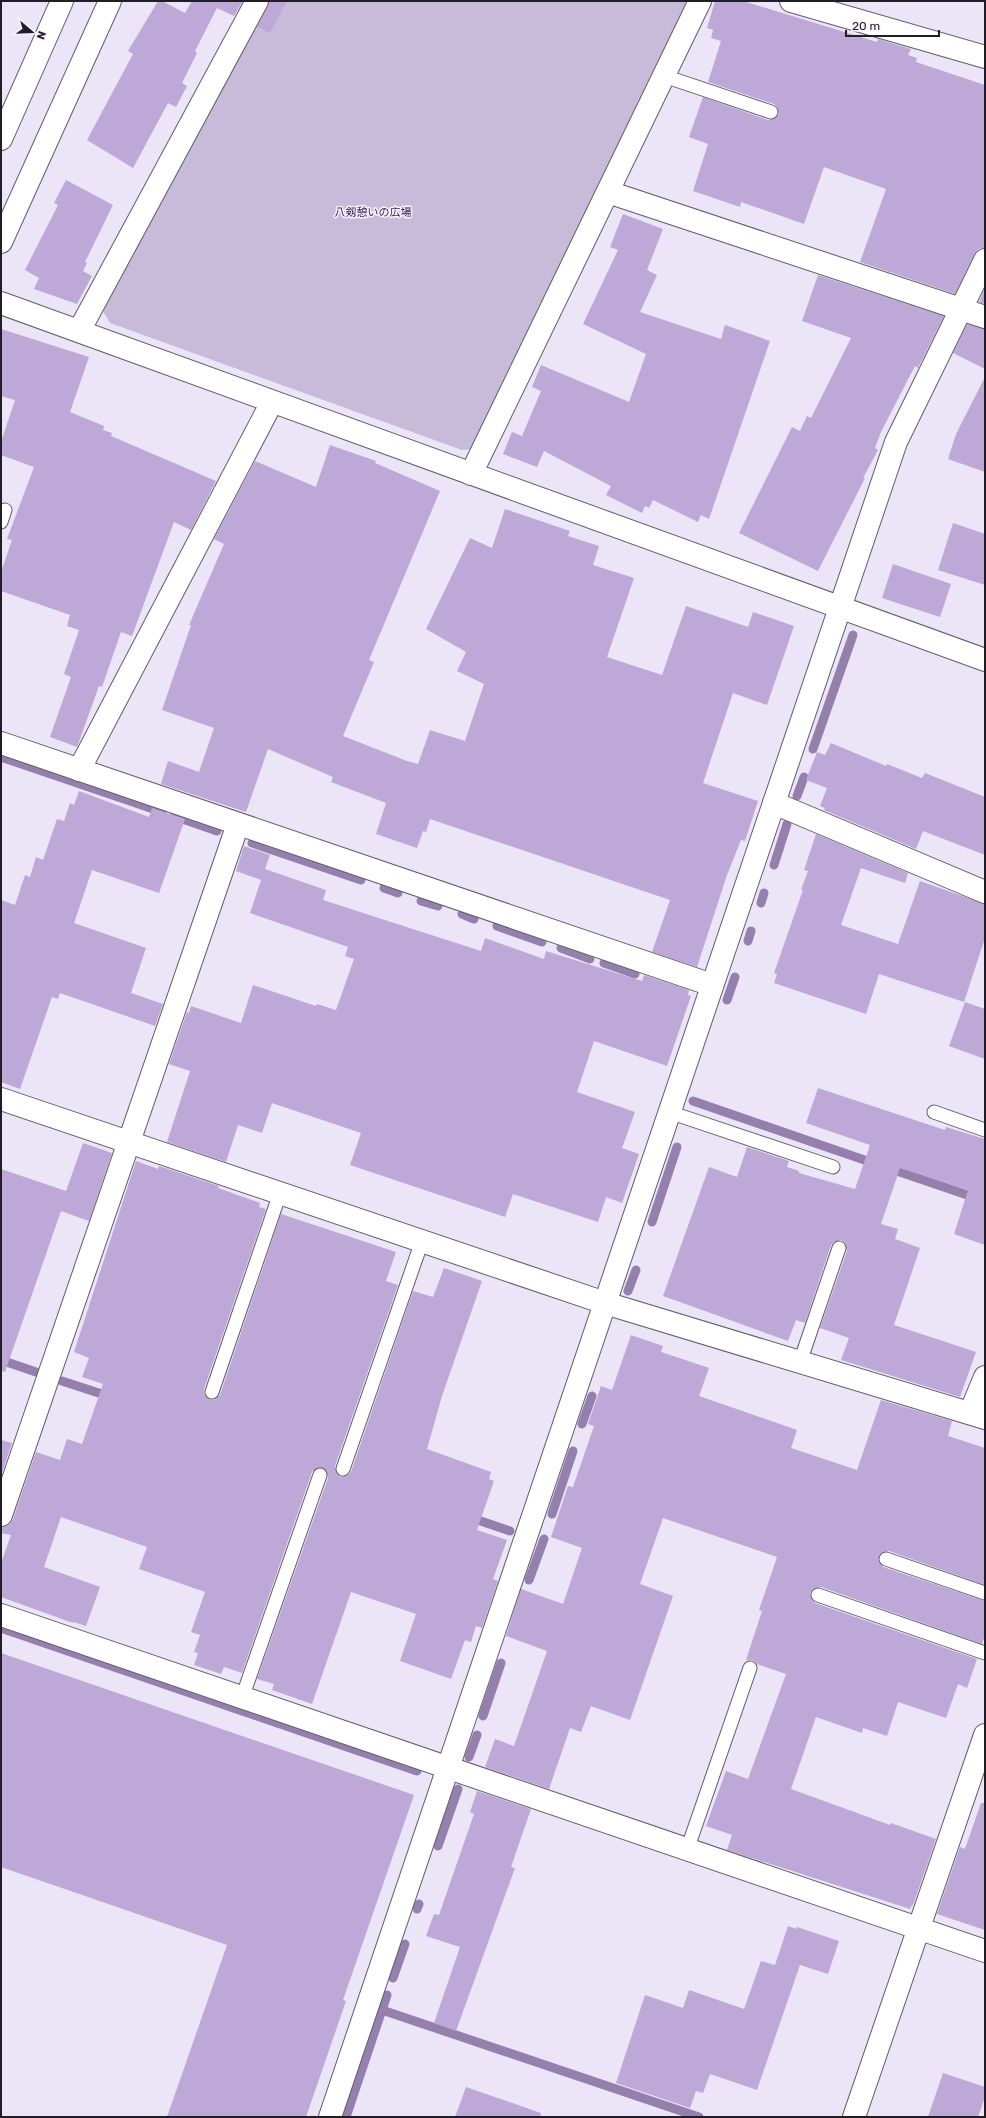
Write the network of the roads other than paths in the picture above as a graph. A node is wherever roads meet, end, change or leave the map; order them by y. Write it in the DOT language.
graph roads {
  1 [pos="62,1"];
  2 [pos="110,1"];
  3 [pos="257,1"];
  4 [pos="700,1"];
  5 [pos="791,1"];
  6 [pos="985,57"];
  7 [pos="664,76"];
  8 [pos="771,112"];
  9 [pos="1,139"];
  10 [pos="608,192"];
  11 [pos="1,242"];
  12 [pos="985,260"];
  13 [pos="1,303"];
  14 [pos="961,309"];
  15 [pos="985,317"];
  16 [pos="79,331"];
  17 [pos="272,402"];
  18 [pos="471,474"];
  19 [pos="840,609"];
  20 [pos="985,660"];
  21 [pos="1,743"];
  22 [pos="79,770"];
  23 [pos="774,803"];
  24 [pos="238,824"];
  25 [pos="985,892"];
  26 [pos="712,985"];
  27 [pos="1,1099"];
  28 [pos="669,1112"];
  29 [pos="934,1112"];
  30 [pos="985,1130"];
  31 [pos="128,1142"];
  32 [pos="833,1167"];
  33 [pos="280,1193"];
  34 [pos="422,1241"];
  35 [pos="839,1248"];
  36 [pos="605,1303"];
  37 [pos="800,1362"];
  38 [pos="985,1377"];
  39 [pos="212,1392"];
  40 [pos="978,1416"];
  41 [pos="343,1469"];
  42 [pos="320,1475"];
  43 [pos="1,1515"];
  44 [pos="886,1559"];
  45 [pos="985,1593"];
  46 [pos="818,1595"];
  47 [pos="1,1615"];
  48 [pos="985,1653"];
  49 [pos="750,1668"];
  50 [pos="242,1698"];
  51 [pos="985,1735"];
  52 [pos="447,1768"];
  53 [pos="687,1850"];
  54 [pos="919,1929"];
  55 [pos="985,1951"];
  56 [pos="330,2117"];
  57 [pos="854,2117"];
  1 -- 9 [label="street"];
  2 -- 11 [label="street"];
  3 -- 16 [label="street"];
  4 -- 7 [label="street"];
  5 -- 6 [label="street"];
  7 -- 8 [label="lane"];
  7 -- 10 [label="street"];
  10 -- 14 [label="street"];
  10 -- 18 [label="street"];
  12 -- 14 [label="street"];
  13 -- 16 [label="street"];
  14 -- 15 [label="street"];
  14 -- 19 [label="street"];
  16 -- 17 [label="street"];
  17 -- 18 [label="street"];
  17 -- 22 [label="street"];
  18 -- 19 [label="street"];
  19 -- 20 [label="street"];
  19 -- 23 [label="street"];
  21 -- 22 [label="street"];
  22 -- 24 [label="street"];
  23 -- 25 [label="street"];
  23 -- 26 [label="street"];
  24 -- 26 [label="street"];
  24 -- 31 [label="street"];
  26 -- 28 [label="street"];
  27 -- 31 [label="street"];
  28 -- 32 [label="lane"];
  28 -- 36 [label="street"];
  29 -- 30 [label="lane"];
  31 -- 33 [label="street"];
  31 -- 43 [label="street"];
  33 -- 34 [label="street"];
  33 -- 39 [label="lane"];
  34 -- 36 [label="street"];
  34 -- 41 [label="lane"];
  35 -- 37 [label="lane"];
  36 -- 37 [label="street"];
  36 -- 52 [label="street"];
  37 -- 40 [label="street"];
  38 -- 40 [label="street"];
  42 -- 50 [label="lane"];
  44 -- 45 [label="lane"];
  46 -- 48 [label="lane"];
  47 -- 50 [label="street"];
  49 -- 53 [label="lane"];
  50 -- 52 [label="street"];
  51 -- 54 [label="street"];
  52 -- 53 [label="street"];
  52 -- 56 [label="street"];
  53 -- 54 [label="street"];
  54 -- 55 [label="street"];
  54 -- 57 [label="street"];
}
